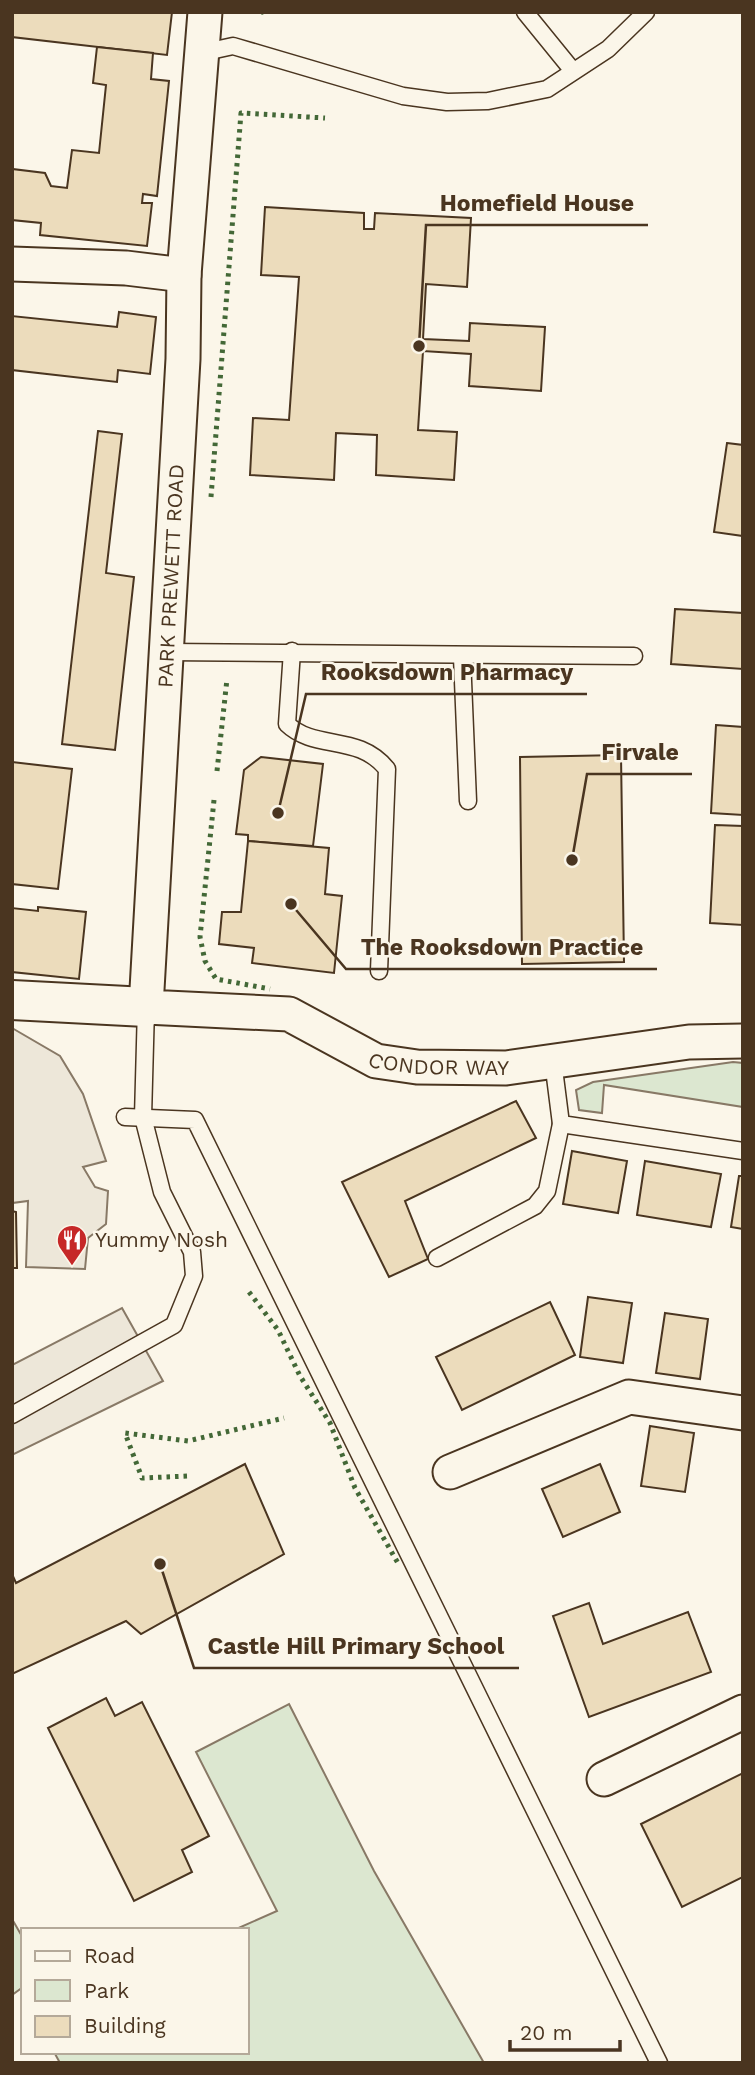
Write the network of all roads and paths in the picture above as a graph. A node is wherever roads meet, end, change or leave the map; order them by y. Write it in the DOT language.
graph roads {
  1 [pos="205,12"];
  2 [pos="524,12"];
  3 [pos="646,12"];
  4 [pos="201,53"];
  5 [pos="573,71"];
  6 [pos="12,264"];
  7 [pos="184,275"];
  8 [pos="292,651"];
  9 [pos="167,652"];
  10 [pos="635,656"];
  11 [pos="462,657"];
  12 [pos="468,801"];
  13 [pos="379,971"];
  14 [pos="12,1000"];
  15 [pos="146,1007"];
  16 [pos="743,1041"];
  17 [pos="553,1061"];
  18 [pos="125,1117"];
  19 [pos="143,1117"];
  20 [pos="561,1124"];
  21 [pos="743,1151"];
  22 [pos="437,1258"];
  23 [pos="743,1413"];
  24 [pos="12,1415"];
  25 [pos="450,1472"];
  26 [pos="743,1712"];
  27 [pos="604,1779"];
  28 [pos="659,2063"];
  1 -- 4 [label="street, PARK PREWETT ROAD"];
  2 -- 5 [label="lane"];
  3 -- 5 [label="lane"];
  4 -- 5 [label="lane"];
  4 -- 7 [label="street, PARK PREWETT ROAD"];
  6 -- 7 [label="street"];
  7 -- 9 [label="street, PARK PREWETT ROAD"];
  8 -- 9 [label="lane"];
  8 -- 11 [label="lane"];
  8 -- 13 [label="lane"];
  9 -- 15 [label="street, PARK PREWETT ROAD"];
  10 -- 11 [label="lane"];
  11 -- 12 [label="lane"];
  14 -- 15 [label="street"];
  15 -- 17 [label="street, CONDOR WAY"];
  15 -- 19 [label="lane"];
  16 -- 17 [label="street, CONDOR WAY"];
  17 -- 20 [label="lane"];
  18 -- 19 [label="lane"];
  19 -- 24 [label="lane"];
  19 -- 28 [label="lane"];
  20 -- 21 [label="lane"];
  20 -- 22 [label="lane"];
  23 -- 25 [label="street"];
  26 -- 27 [label="street"];
}
